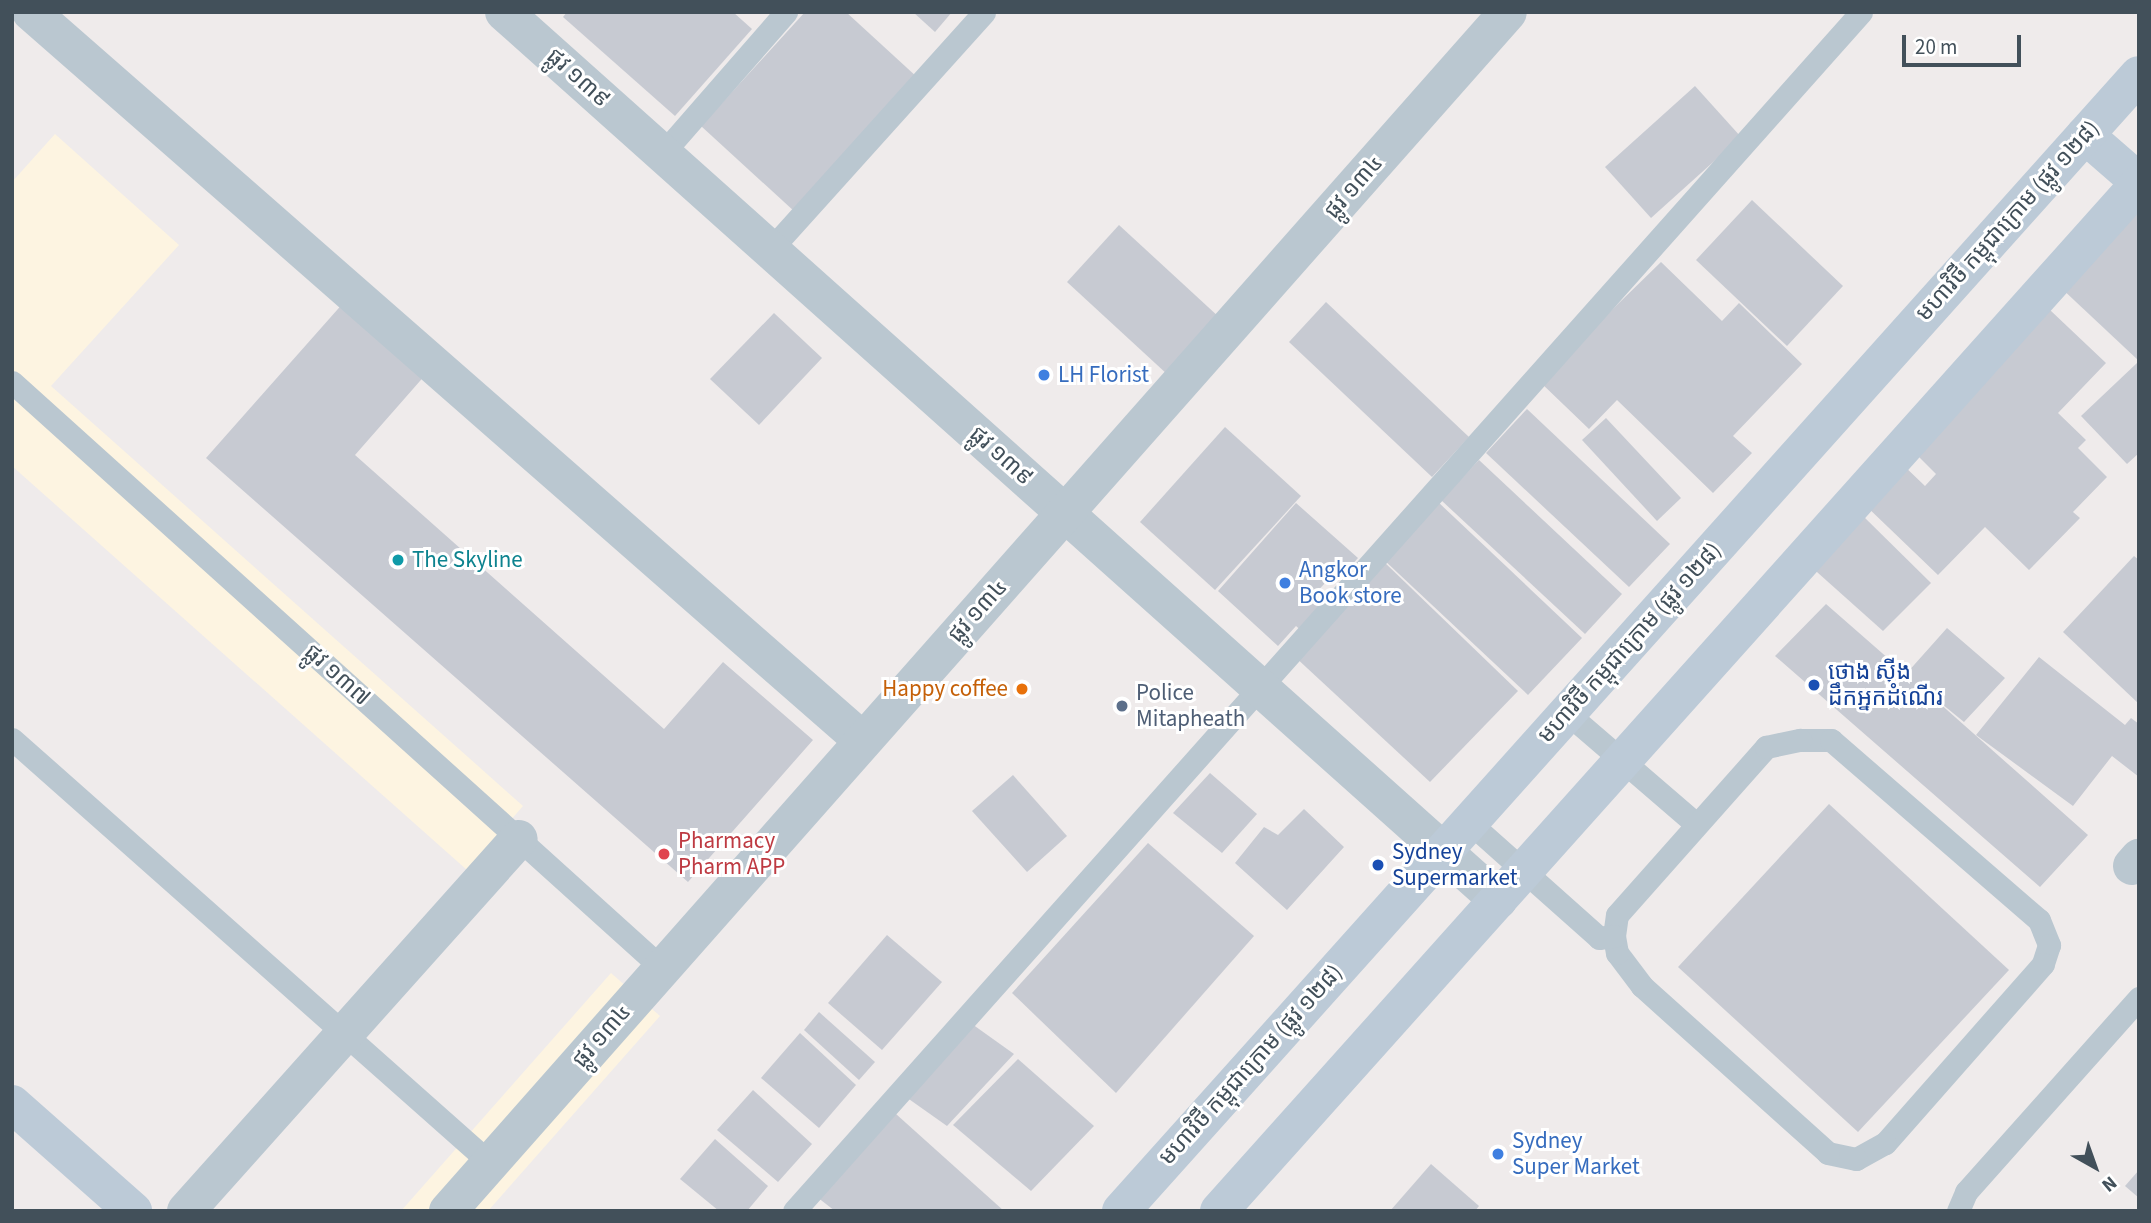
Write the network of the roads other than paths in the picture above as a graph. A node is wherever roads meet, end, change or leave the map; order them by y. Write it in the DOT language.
graph roads {
  1 [pos="31,12"];
  2 [pos="504,12"];
  3 [pos="786,12"];
  4 [pos="984,12"];
  5 [pos="1508,12"];
  6 [pos="1861,12"];
  7 [pos="2139,75"];
  8 [pos="2085,135"];
  9 [pos="662,154"];
  10 [pos="2139,183"];
  11 [pos="770,250"];
  12 [pos="12,382"];
  13 [pos="1065,513"];
  14 [pos="1259,687"];
  15 [pos="1567,713"];
  16 [pos="12,739"];
  17 [pos="863,741"];
  18 [pos="1622,761"];
  19 [pos="1469,822"];
  20 [pos="1695,823"];
  21 [pos="519,839"];
  22 [pos="1443,850"];
  23 [pos="1524,870"];
  24 [pos="1498,900"];
  25 [pos="1614,936"];
  26 [pos="662,968"];
  27 [pos="2139,998"];
  28 [pos="344,1034"];
  29 [pos="12,1104"];
  30 [pos="490,1163"];
  31 [pos="133,1211"];
  32 [pos="186,1211"];
  33 [pos="448,1211"];
  34 [pos="794,1211"];
  35 [pos="1121,1211"];
  36 [pos="1219,1211"];
  37 [pos="1958,1211"];
  1 -- 17 [label="street"];
  2 -- 9 [label="street, ផ្លូវ ១៣៩"];
  3 -- 9 [label="lane"];
  4 -- 11 [label="lane"];
  5 -- 13 [label="street, ផ្លូវ ១៣៤"];
  6 -- 14 [label="lane"];
  7 -- 8 [label="main road, មហាវិថី កម្ពុជាក្រោម (ផ្លូវ ១២៨)"];
  8 -- 10 [label="main road"];
  8 -- 15 [label="main road, មហាវិថី កម្ពុជាក្រោម (ផ្លូវ ១២៨)"];
  9 -- 11 [label="street, ផ្លូវ ១៣៩"];
  10 -- 18 [label="main road"];
  11 -- 13 [label="street, ផ្លូវ ១៣៩"];
  12 -- 21 [label="lane, ផ្លូវ ១៣៧"];
  13 -- 14 [label="street, ផ្លូវ ១៣៩"];
  13 -- 17 [label="street, ផ្លូវ ១៣៤"];
  14 -- 22 [label="street, ផ្លូវ ១៣៩"];
  14 -- 34 [label="lane"];
  15 -- 18 [label="lane"];
  15 -- 19 [label="main road, មហាវិថី កម្ពុជាក្រោម (ផ្លូវ ១២៨)"];
  16 -- 28 [label="lane"];
  17 -- 26 [label="street, ផ្លូវ ១៣៤"];
  18 -- 20 [label="lane"];
  18 -- 23 [label="main road"];
  19 -- 22 [label="main road, មហាវិថី កម្ពុជាក្រោម (ផ្លូវ ១២៨)"];
  19 -- 23 [label="lane"];
  20 -- 25 [label="lane"];
  20 -- 25 [label="lane"];
  21 -- 26 [label="lane, ផ្លូវ ១៣៧"];
  21 -- 28 [label="street"];
  22 -- 24 [label="street, ផ្លូវ ១៣៩"];
  22 -- 35 [label="main road, មហាវិថី កម្ពុជាក្រោម (ផ្លូវ ១២៨)"];
  23 -- 24 [label="main road"];
  23 -- 25 [label="lane"];
  24 -- 36 [label="main road"];
  26 -- 30 [label="street, ផ្លូវ ១៣៤"];
  27 -- 37 [label="lane"];
  28 -- 30 [label="lane"];
  28 -- 32 [label="street"];
  29 -- 31 [label="main road"];
  30 -- 33 [label="street, ផ្លូវ ១៣៤"];
}
